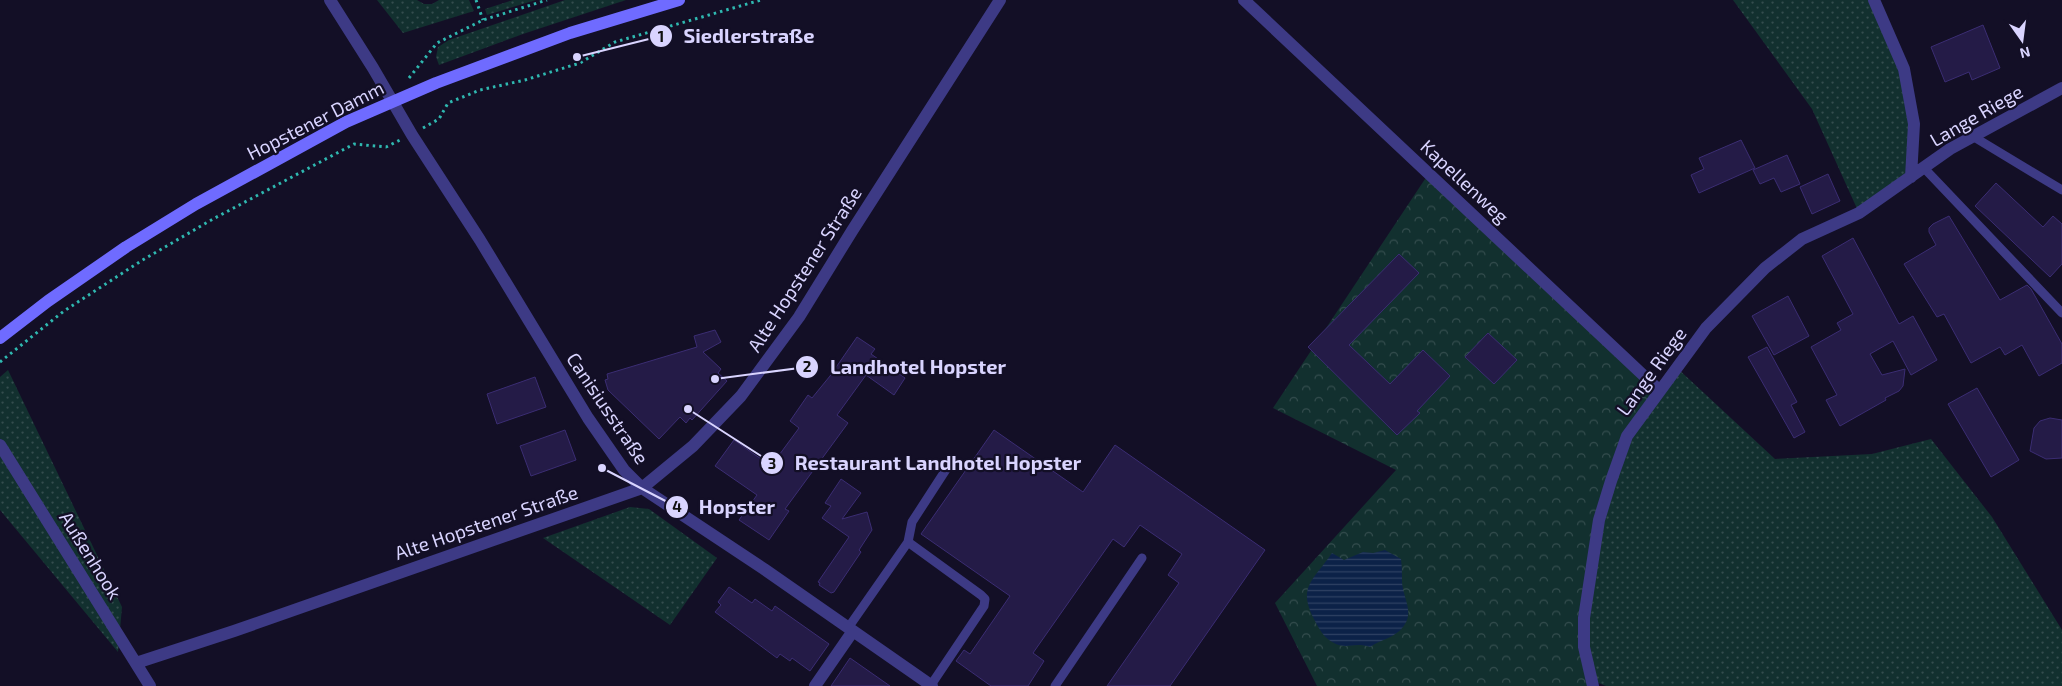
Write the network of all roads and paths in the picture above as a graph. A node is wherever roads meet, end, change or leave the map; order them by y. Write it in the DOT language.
graph roads {
  1 [pos="330,0"];
  2 [pos="476,0"];
  3 [pos="547,0"];
  4 [pos="679,0"];
  5 [pos="1000,0"];
  6 [pos="1244,0"];
  7 [pos="1874,0"];
  8 [pos="483,20"];
  9 [pos="409,79"];
  10 [pos="2062,88"];
  11 [pos="392,101"];
  12 [pos="1974,136"];
  13 [pos="1924,168"];
  14 [pos="1911,177"];
  15 [pos="2062,190"];
  16 [pos="64,311"];
  17 [pos="2062,313"];
  18 [pos="0,338"];
  19 [pos="0,362"];
  20 [pos="1659,390"];
  21 [pos="0,445"];
  22 [pos="947,468"];
  23 [pos="642,488"];
  24 [pos="908,542"];
  25 [pos="1142,558"];
  26 [pos="851,629"];
  27 [pos="136,663"];
  28 [pos="150,686"];
  29 [pos="815,686"];
  30 [pos="931,686"];
  31 [pos="1055,686"];
  32 [pos="1593,686"];
  1 -- 11 [label="street, Canisiusstraße"];
  2 -- 8 [label="path"];
  3 -- 8 [label="path"];
  4 -- 11 [label="main road, Hopstener Damm"];
  5 -- 23 [label="street, Alte Hopstener Straße"];
  6 -- 20 [label="street, Kapellenweg"];
  7 -- 14 [label="street, Lange Riege"];
  8 -- 9 [label="path"];
  10 -- 12 [label="street, Lange Riege"];
  11 -- 18 [label="main road, Hopstener Damm"];
  11 -- 23 [label="street, Canisiusstraße"];
  12 -- 13 [label="street, Lange Riege"];
  12 -- 15 [label="lane"];
  13 -- 14 [label="street, Lange Riege"];
  13 -- 17 [label="lane"];
  14 -- 20 [label="street, Lange Riege"];
  16 -- 19 [label="path"];
  20 -- 32 [label="street, Lange Riege"];
  21 -- 27 [label="street, Außenhook"];
  22 -- 24 [label="lane"];
  23 -- 26 [label="street, Canisiusstraße"];
  23 -- 27 [label="street, Alte Hopstener Straße"];
  24 -- 26 [label="lane"];
  24 -- 30 [label="lane"];
  25 -- 31 [label="lane"];
  26 -- 29 [label="street"];
  26 -- 30 [label="street, Canisiusstraße"];
  27 -- 28 [label="street, Außenhook"];
}
